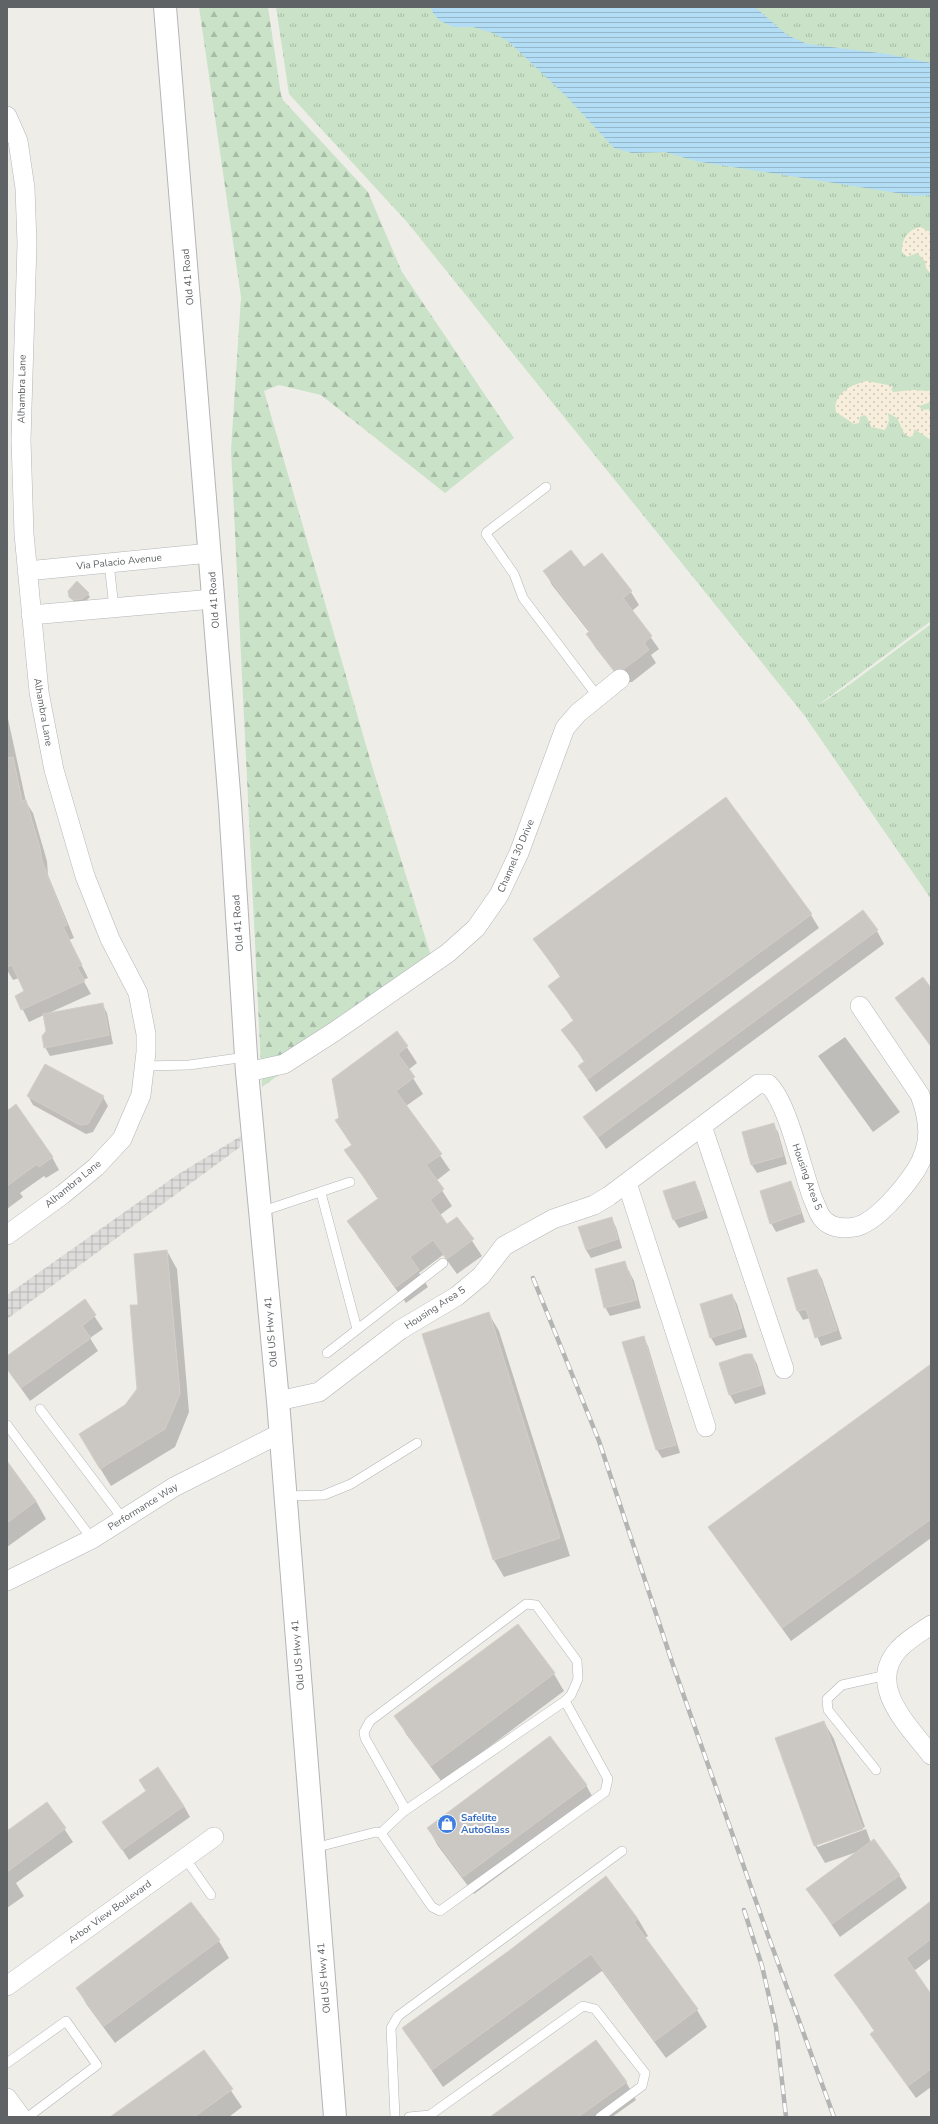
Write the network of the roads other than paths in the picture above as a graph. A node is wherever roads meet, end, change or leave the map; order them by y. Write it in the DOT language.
graph roads {
  1 [pos="165,7"];
  2 [pos="7,116"];
  3 [pos="546,487"];
  4 [pos="210,553"];
  5 [pos="109,563"];
  6 [pos="27,571"];
  7 [pos="213,599"];
  8 [pos="114,608"];
  9 [pos="30,615"];
  10 [pos="620,679"];
  11 [pos="598,697"];
  12 [pos="860,1006"];
  13 [pos="247,1065"];
  14 [pos="145,1066"];
  15 [pos="702,1126"];
  16 [pos="350,1182"];
  17 [pos="628,1183"];
  18 [pos="321,1193"];
  19 [pos="259,1203"];
  20 [pos="7,1235"];
  21 [pos="443,1263"];
  22 [pos="357,1329"];
  23 [pos="327,1353"];
  24 [pos="784,1369"];
  25 [pos="278,1400"];
  26 [pos="40,1409"];
  27 [pos="7,1425"];
  28 [pos="706,1427"];
  29 [pos="281,1433"];
  30 [pos="417,1443"];
  31 [pos="286,1496"];
  32 [pos="123,1519"];
  33 [pos="92,1539"];
  34 [pos="7,1581"];
  35 [pos="931,1625"];
  36 [pos="887,1675"];
  37 [pos="565,1701"];
  38 [pos="929,1748"];
  39 [pos="876,1770"];
  40 [pos="403,1812"];
  41 [pos="381,1833"];
  42 [pos="214,1837"];
  43 [pos="314,1848"];
  44 [pos="622,1851"];
  45 [pos="185,1858"];
  46 [pos="211,1895"];
  47 [pos="7,1986"];
  48 [pos="7,2063"];
  49 [pos="7,2098"];
  50 [pos="21,2117"];
  51 [pos="28,2117"];
  52 [pos="335,2117"];
  53 [pos="395,2117"];
  54 [pos="409,2117"];
  55 [pos="600,2117"];
  1 -- 4 [label="street, Old 41 Road"];
  2 -- 6 [label="street, Alhambra Lane"];
  3 -- 11 [label="lane"];
  4 -- 5 [label="street, Via Palacio Avenue"];
  4 -- 7 [label="street, Old 41 Road"];
  5 -- 6 [label="street, Via Palacio Avenue"];
  5 -- 8 [label="lane"];
  6 -- 9 [label="street, Alhambra Lane"];
  7 -- 8 [label="street"];
  7 -- 13 [label="street, Old 41 Road"];
  8 -- 9 [label="street"];
  9 -- 14 [label="street, Alhambra Lane"];
  10 -- 11 [label="street, Channel 30 Drive"];
  11 -- 13 [label="street, Channel 30 Drive"];
  12 -- 15 [label="street, Housing Area 5"];
  13 -- 14 [label="lane"];
  13 -- 19 [label="street, Old 41 Road"];
  14 -- 20 [label="street, Alhambra Lane"];
  15 -- 17 [label="street, Housing Area 5"];
  15 -- 24 [label="street"];
  16 -- 18 [label="lane"];
  17 -- 25 [label="street, Housing Area 5"];
  17 -- 28 [label="street"];
  18 -- 19 [label="lane"];
  18 -- 22 [label="lane"];
  19 -- 25 [label="street, Old US Hwy 41"];
  21 -- 22 [label="lane"];
  22 -- 23 [label="lane"];
  25 -- 29 [label="street, Old US Hwy 41"];
  26 -- 32 [label="lane"];
  27 -- 33 [label="lane"];
  29 -- 31 [label="street, Old US Hwy 41"];
  29 -- 32 [label="street, Performance Way"];
  30 -- 31 [label="lane"];
  31 -- 43 [label="street, Old US Hwy 41"];
  32 -- 33 [label="street, Performance Way"];
  33 -- 34 [label="street, Performance Way"];
  35 -- 36 [label="street"];
  36 -- 38 [label="street"];
  36 -- 39 [label="lane"];
  37 -- 40 [label="lane"];
  37 -- 40 [label="lane"];
  37 -- 41 [label="lane"];
  40 -- 41 [label="lane"];
  41 -- 43 [label="lane"];
  42 -- 45 [label="street, Arbor View Boulevard"];
  43 -- 52 [label="street, Old US Hwy 41"];
  44 -- 53 [label="lane"];
  45 -- 46 [label="lane"];
  45 -- 47 [label="street, Arbor View Boulevard"];
  48 -- 51 [label="lane"];
  49 -- 50 [label="street"];
  54 -- 55 [label="lane"];
}
